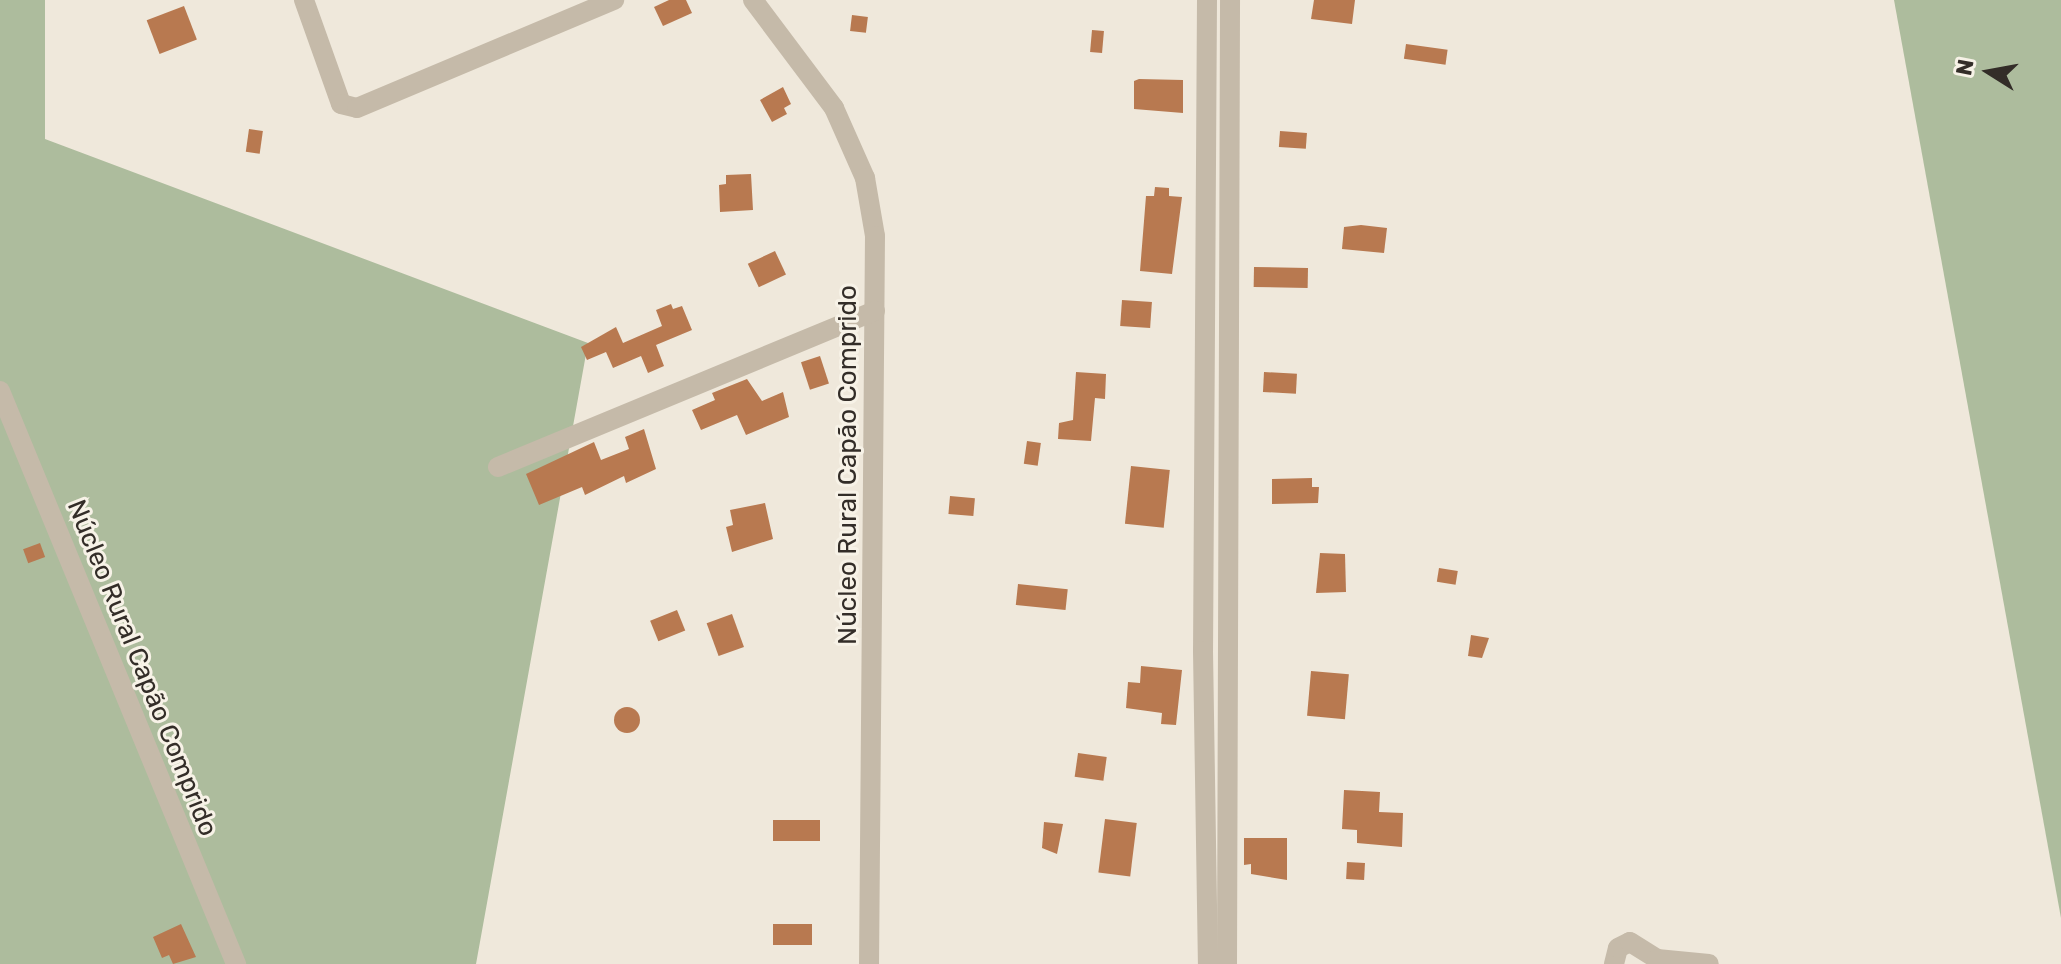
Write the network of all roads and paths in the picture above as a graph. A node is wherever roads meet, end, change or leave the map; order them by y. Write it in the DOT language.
graph roads {
  1 [pos="304,0"];
  2 [pos="614,0"];
  3 [pos="753,0"];
  4 [pos="1207,0"];
  5 [pos="1230,0"];
  6 [pos="875,311"];
  7 [pos="0,391"];
  8 [pos="498,467"];
  9 [pos="1228,548"];
  10 [pos="1203,549"];
  11 [pos="236,964"];
  12 [pos="869,964"];
  13 [pos="1208,964"];
  14 [pos="1227,964"];
  15 [pos="1614,964"];
  16 [pos="1709,964"];
  1 -- 2 [label="street"];
  3 -- 6 [label="street, Núcleo Rural Capão Comprido"];
  4 -- 10 [label="street"];
  5 -- 9 [label="street"];
  6 -- 8 [label="street"];
  6 -- 12 [label="street, Núcleo Rural Capão Comprido"];
  7 -- 11 [label="street, Núcleo Rural Capão Comprido"];
  9 -- 10 [label="street"];
  9 -- 14 [label="street"];
  10 -- 13 [label="street"];
  15 -- 16 [label="street"];
}
